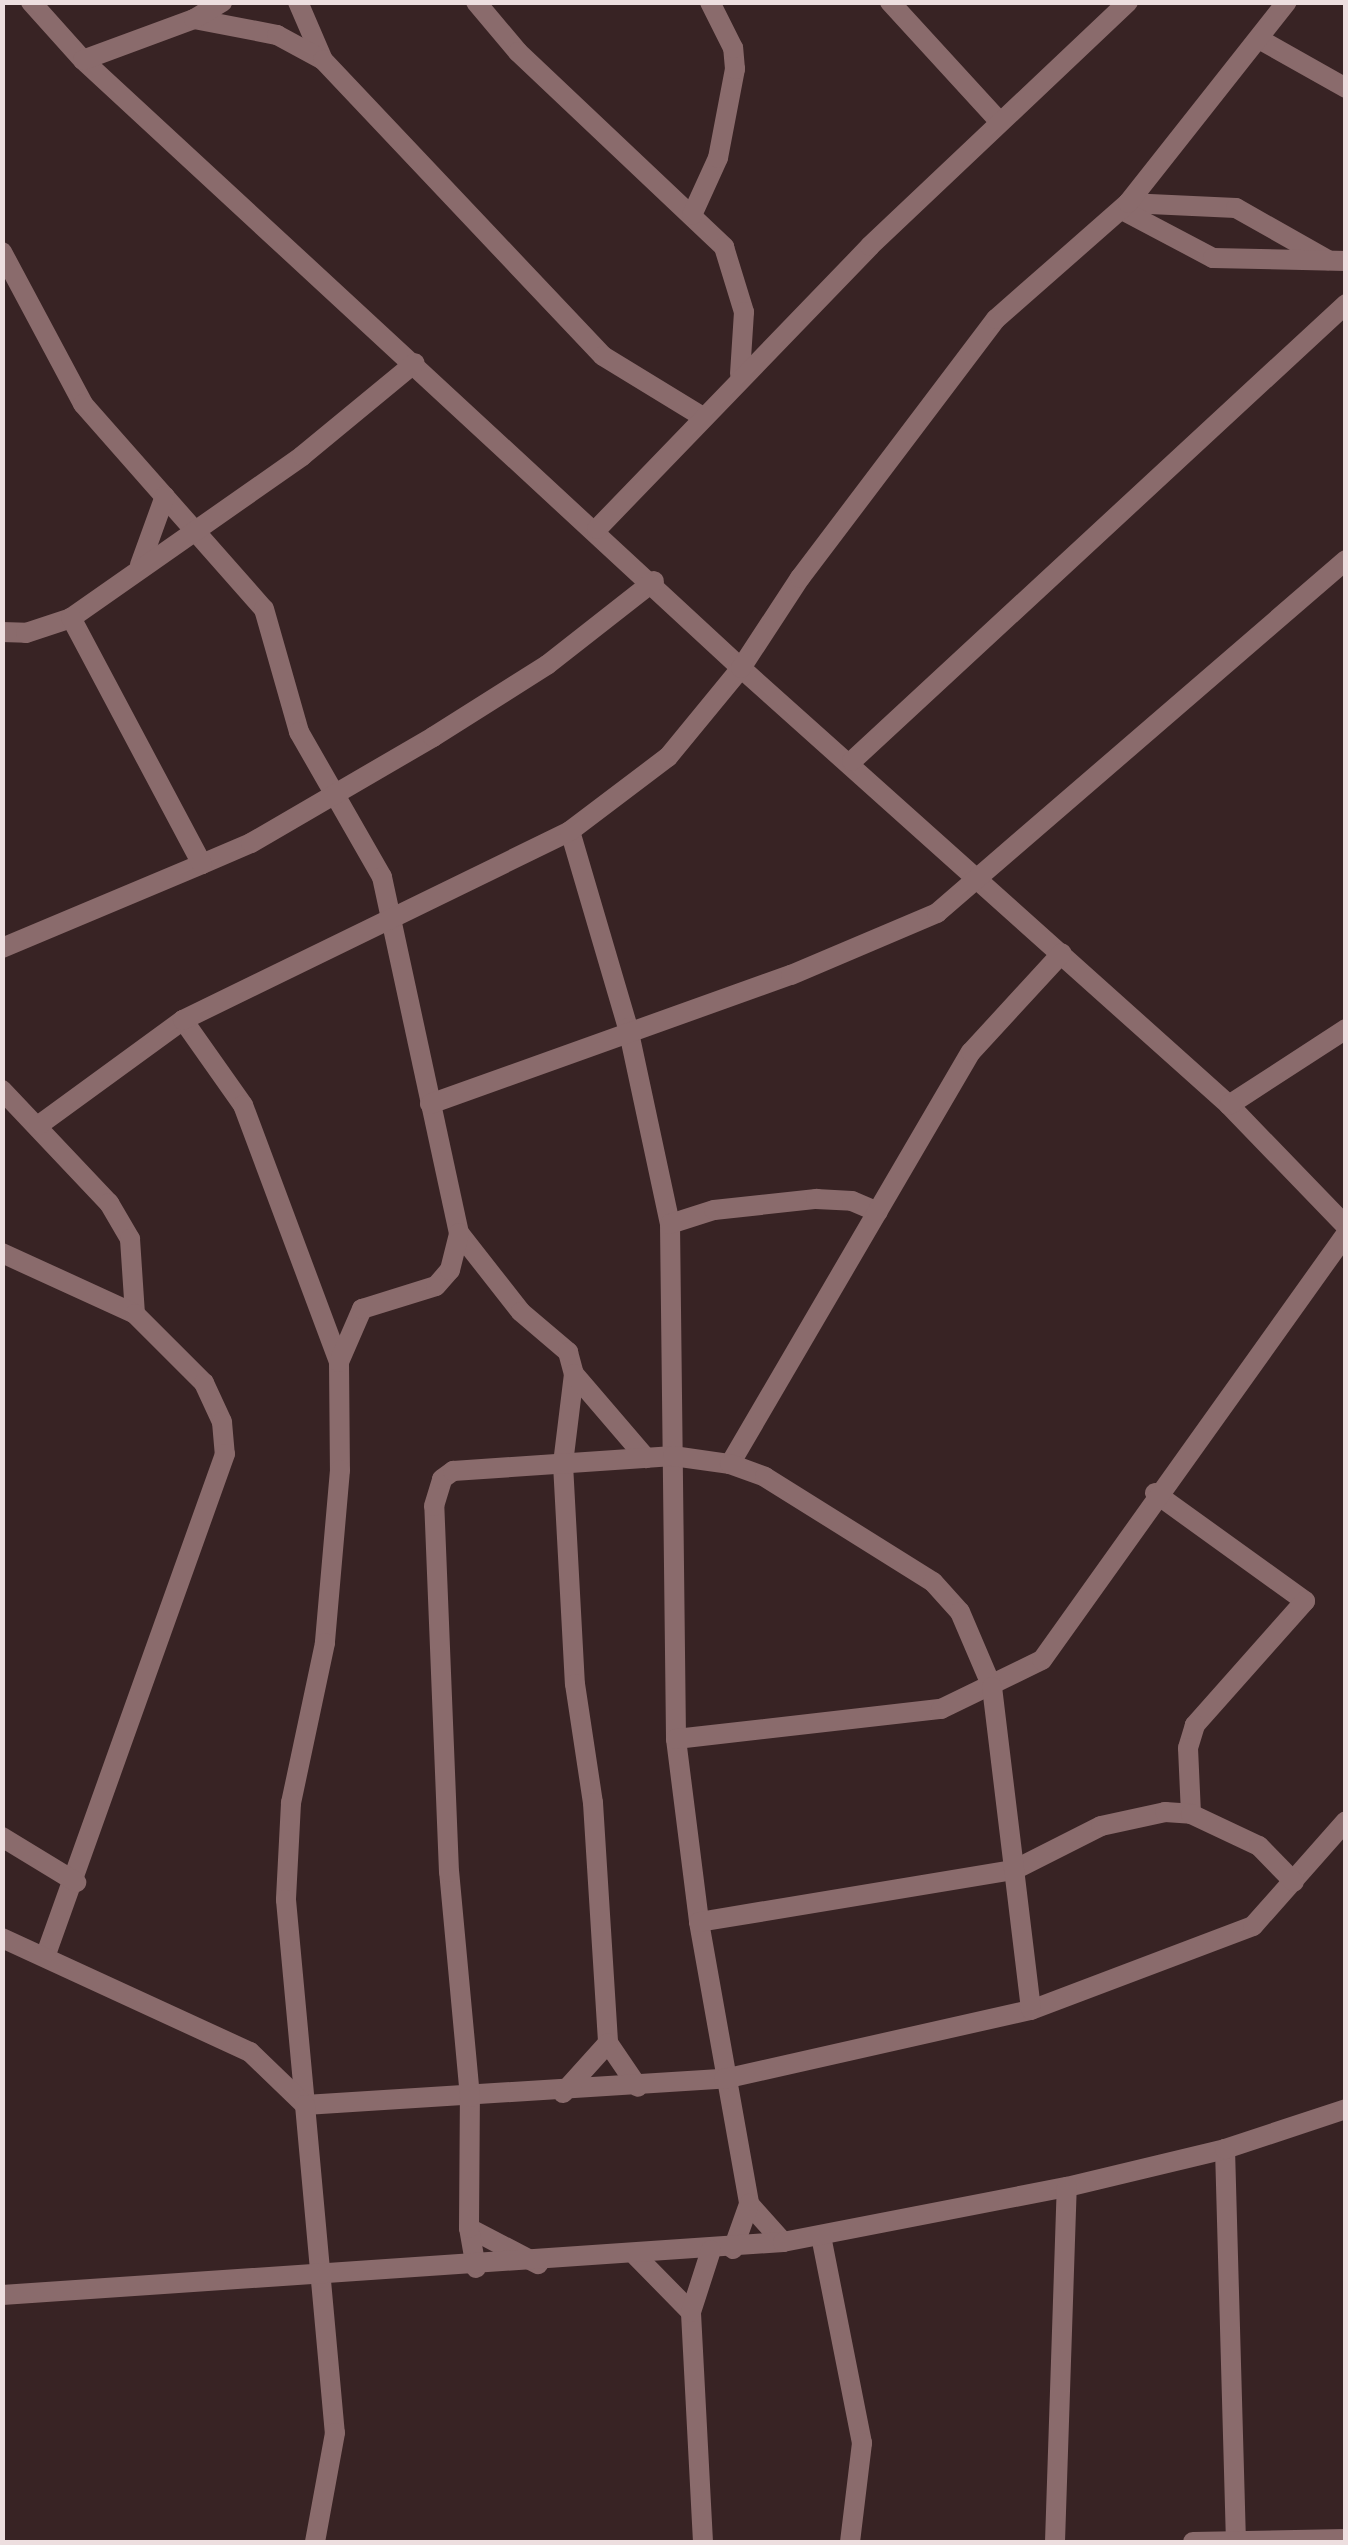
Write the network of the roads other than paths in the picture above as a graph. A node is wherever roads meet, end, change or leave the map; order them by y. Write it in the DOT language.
graph roads {
  1 [pos="32,2"];
  2 [pos="222,2"];
  3 [pos="298,2"];
  4 [pos="476,2"];
  5 [pos="710,2"];
  6 [pos="890,2"];
  7 [pos="1128,2"];
  8 [pos="1287,2"];
  9 [pos="194,19"];
  10 [pos="1259,39"];
  11 [pos="83,60"];
  12 [pos="323,60"];
  13 [pos="1346,88"];
  14 [pos="999,121"];
  15 [pos="1125,206"];
  16 [pos="692,215"];
  17 [pos="2,252"];
  18 [pos="1337,260"];
  19 [pos="1346,304"];
  20 [pos="415,363"];
  21 [pos="740,374"];
  22 [pos="703,416"];
  23 [pos="165,496"];
  24 [pos="597,529"];
  25 [pos="195,535"];
  26 [pos="1346,560"];
  27 [pos="140,565"];
  28 [pos="654,581"];
  29 [pos="70,618"];
  30 [pos="2,632"];
  31 [pos="741,668"];
  32 [pos="852,762"];
  33 [pos="330,792"];
  34 [pos="570,831"];
  35 [pos="202,864"];
  36 [pos="980,878"];
  37 [pos="391,914"];
  38 [pos="2,948"];
  39 [pos="1062,953"];
  40 [pos="183,1020"];
  41 [pos="628,1028"];
  42 [pos="1346,1029"];
  43 [pos="2,1090"];
  44 [pos="430,1104"];
  45 [pos="1229,1105"];
  46 [pos="39,1124"];
  47 [pos="878,1212"];
  48 [pos="670,1224"];
  49 [pos="1346,1226"];
  50 [pos="459,1233"];
  51 [pos="1346,1234"];
  52 [pos="2,1253"];
  53 [pos="135,1314"];
  54 [pos="339,1362"];
  55 [pos="574,1374"];
  56 [pos="674,1456"];
  57 [pos="646,1458"];
  58 [pos="563,1464"];
  59 [pos="730,1464"];
  60 [pos="1155,1493"];
  61 [pos="992,1687"];
  62 [pos="676,1739"];
  63 [pos="1191,1814"];
  64 [pos="1346,1821"];
  65 [pos="2,1836"];
  66 [pos="1014,1870"];
  67 [pos="76,1882"];
  68 [pos="1294,1882"];
  69 [pos="699,1922"];
  70 [pos="2,1938"];
  71 [pos="45,1957"];
  72 [pos="1031,2010"];
  73 [pos="608,2044"];
  74 [pos="724,2080"];
  75 [pos="638,2087"];
  76 [pos="563,2092"];
  77 [pos="470,2097"];
  78 [pos="305,2105"];
  79 [pos="1346,2110"];
  80 [pos="1225,2149"];
  81 [pos="1067,2187"];
  82 [pos="749,2204"];
  83 [pos="469,2228"];
  84 [pos="821,2236"];
  85 [pos="784,2242"];
  86 [pos="733,2249"];
  87 [pos="711,2250"];
  88 [pos="636,2256"];
  89 [pos="538,2264"];
  90 [pos="476,2268"];
  91 [pos="320,2277"];
  92 [pos="2,2295"];
  93 [pos="691,2312"];
  94 [pos="1346,2539"];
  95 [pos="1236,2541"];
  96 [pos="315,2542"];
  97 [pos="703,2542"];
  98 [pos="850,2542"];
  99 [pos="1055,2542"];
  100 [pos="1193,2542"];
  1 -- 11 [label="street"];
  2 -- 9 [label="street"];
  3 -- 12 [label="street"];
  4 -- 16 [label="street"];
  5 -- 16 [label="street"];
  6 -- 14 [label="street"];
  7 -- 14 [label="street"];
  8 -- 10 [label="street"];
  9 -- 11 [label="street"];
  9 -- 12 [label="street"];
  10 -- 13 [label="street"];
  10 -- 15 [label="street"];
  11 -- 20 [label="street"];
  12 -- 22 [label="street"];
  14 -- 21 [label="street"];
  15 -- 18 [label="street"];
  15 -- 18 [label="street"];
  15 -- 31 [label="street"];
  16 -- 21 [label="street"];
  17 -- 23 [label="street"];
  19 -- 32 [label="street"];
  20 -- 24 [label="street"];
  20 -- 25 [label="street"];
  21 -- 22 [label="street"];
  22 -- 24 [label="street"];
  23 -- 25 [label="street"];
  23 -- 27 [label="street"];
  24 -- 28 [label="street"];
  25 -- 27 [label="street"];
  25 -- 33 [label="street"];
  26 -- 36 [label="street"];
  27 -- 29 [label="street"];
  28 -- 31 [label="street"];
  28 -- 33 [label="street"];
  29 -- 30 [label="street"];
  29 -- 35 [label="street"];
  31 -- 32 [label="street"];
  31 -- 34 [label="street"];
  32 -- 36 [label="street"];
  33 -- 35 [label="street"];
  33 -- 37 [label="street"];
  34 -- 37 [label="street"];
  34 -- 41 [label="street"];
  35 -- 38 [label="street"];
  36 -- 39 [label="street"];
  36 -- 41 [label="street"];
  37 -- 40 [label="street"];
  37 -- 44 [label="street"];
  39 -- 45 [label="street"];
  39 -- 47 [label="street"];
  40 -- 46 [label="street"];
  40 -- 54 [label="street"];
  41 -- 44 [label="street"];
  41 -- 48 [label="street"];
  42 -- 45 [label="street"];
  43 -- 46 [label="street"];
  44 -- 50 [label="street"];
  45 -- 49 [label="street"];
  46 -- 53 [label="street"];
  47 -- 48 [label="street"];
  47 -- 59 [label="street"];
  48 -- 56 [label="street"];
  50 -- 54 [label="street"];
  50 -- 55 [label="street"];
  51 -- 60 [label="street"];
  52 -- 53 [label="street"];
  53 -- 67 [label="street"];
  54 -- 78 [label="street"];
  55 -- 57 [label="street"];
  55 -- 58 [label="street"];
  56 -- 57 [label="street"];
  56 -- 59 [label="street"];
  56 -- 62 [label="street"];
  57 -- 58 [label="street"];
  58 -- 73 [label="street"];
  58 -- 77 [label="street"];
  59 -- 61 [label="street"];
  60 -- 61 [label="street"];
  60 -- 63 [label="street"];
  61 -- 62 [label="street"];
  61 -- 66 [label="street"];
  62 -- 69 [label="street"];
  63 -- 66 [label="street"];
  63 -- 68 [label="street"];
  64 -- 68 [label="street"];
  65 -- 67 [label="street"];
  66 -- 69 [label="street"];
  66 -- 72 [label="street"];
  67 -- 71 [label="street"];
  68 -- 72 [label="street"];
  69 -- 74 [label="street"];
  70 -- 71 [label="street"];
  71 -- 78 [label="street"];
  72 -- 74 [label="street"];
  73 -- 75 [label="street"];
  73 -- 76 [label="street"];
  74 -- 75 [label="street"];
  74 -- 82 [label="street"];
  75 -- 76 [label="street"];
  76 -- 77 [label="street"];
  77 -- 78 [label="street"];
  77 -- 83 [label="street"];
  78 -- 91 [label="street"];
  79 -- 80 [label="street"];
  80 -- 81 [label="street"];
  80 -- 95 [label="street"];
  81 -- 84 [label="street"];
  81 -- 99 [label="street"];
  82 -- 85 [label="street"];
  82 -- 86 [label="street"];
  83 -- 89 [label="street"];
  83 -- 90 [label="street"];
  84 -- 85 [label="street"];
  84 -- 98 [label="street"];
  85 -- 86 [label="street"];
  86 -- 87 [label="street"];
  87 -- 88 [label="street"];
  87 -- 93 [label="street"];
  88 -- 89 [label="street"];
  88 -- 93 [label="street"];
  89 -- 90 [label="street"];
  90 -- 91 [label="street"];
  91 -- 92 [label="street"];
  91 -- 96 [label="street"];
  93 -- 97 [label="street"];
  94 -- 95 [label="street"];
  95 -- 100 [label="street"];
}
